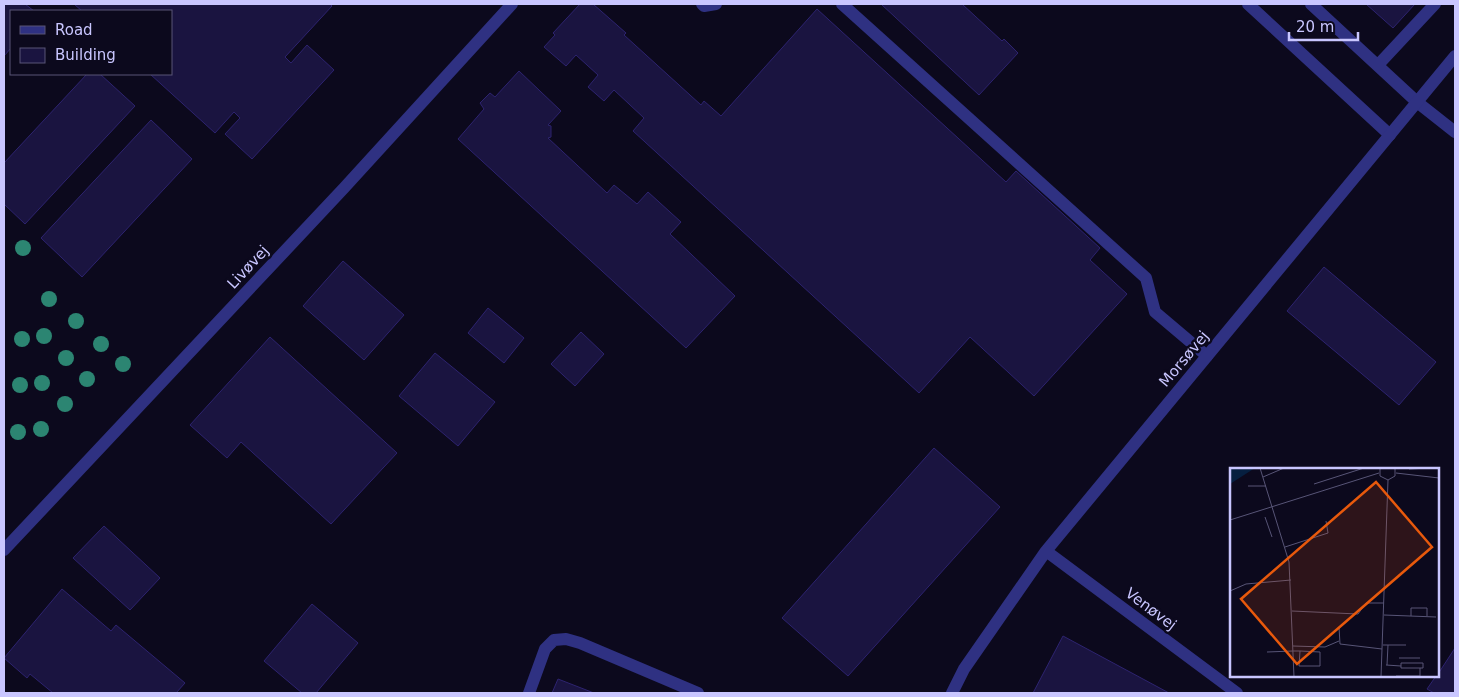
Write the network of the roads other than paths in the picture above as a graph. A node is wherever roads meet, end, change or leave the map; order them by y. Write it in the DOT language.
graph roads {
  1 [pos="512,4"];
  2 [pos="702,4"];
  3 [pos="716,4"];
  4 [pos="842,4"];
  5 [pos="1248,4"];
  6 [pos="1311,4"];
  7 [pos="1435,4"];
  8 [pos="1455,56"];
  9 [pos="1378,66"];
  10 [pos="1417,102"];
  11 [pos="1455,132"];
  12 [pos="1390,135"];
  13 [pos="1207,356"];
  14 [pos="4,550"];
  15 [pos="1046,551"];
  16 [pos="529,693"];
  17 [pos="698,693"];
  18 [pos="952,693"];
  19 [pos="1237,693"];
  1 -- 14 [label="street, Livøvej"];
  2 -- 3 [label="street"];
  4 -- 13 [label="street"];
  5 -- 12 [label="street"];
  6 -- 9 [label="street"];
  7 -- 9 [label="street"];
  8 -- 10 [label="street, Morsøvej"];
  9 -- 10 [label="street"];
  10 -- 11 [label="street"];
  10 -- 12 [label="street, Morsøvej"];
  12 -- 13 [label="street, Morsøvej"];
  13 -- 15 [label="street, Morsøvej"];
  15 -- 18 [label="street, Morsøvej"];
  15 -- 19 [label="street, Venøvej"];
  16 -- 17 [label="street"];
}
